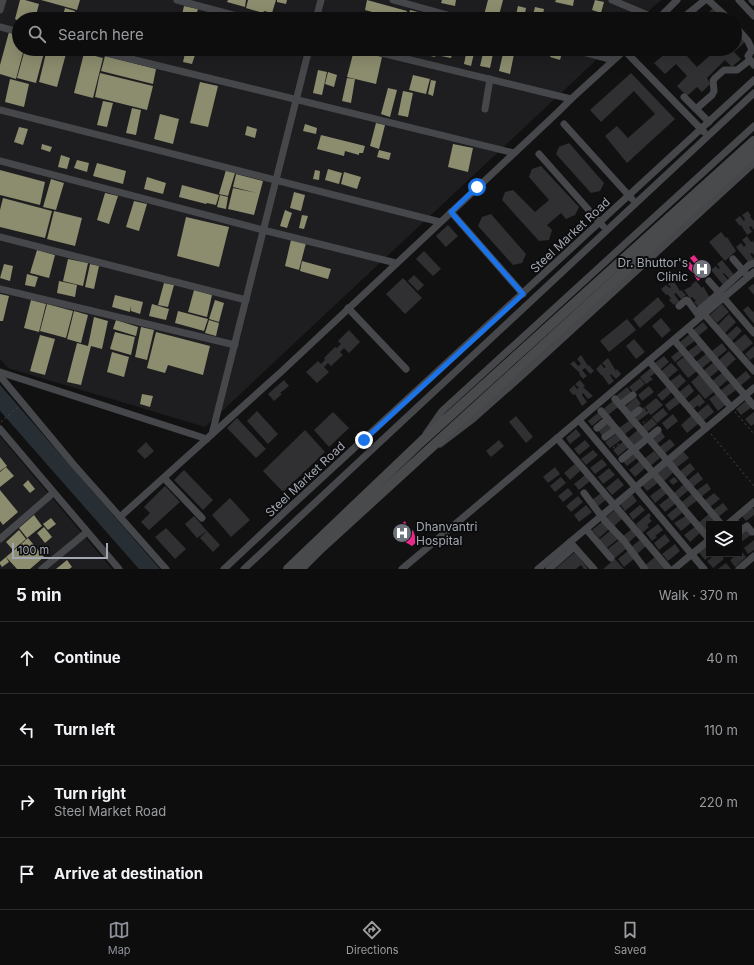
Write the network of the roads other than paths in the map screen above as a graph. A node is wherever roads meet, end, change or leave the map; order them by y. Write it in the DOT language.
graph roads {
  1 [pos="2,0"];
  2 [pos="177,0"];
  3 [pos="321,0"];
  4 [pos="393,0"];
  5 [pos="612,0"];
  6 [pos="677,0"];
  7 [pos="705,0"];
  8 [pos="708,0"];
  9 [pos="739,0"];
  10 [pos="0,10"];
  11 [pos="222,12"];
  12 [pos="318,12"];
  13 [pos="437,12"];
  14 [pos="645,12"];
  15 [pos="667,12"];
  16 [pos="690,12"];
  17 [pos="721,12"];
  18 [pos="754,16"];
  19 [pos="0,27"];
  20 [pos="12,30"];
  21 [pos="742,34"];
  22 [pos="118,56"];
  23 [pos="307,56"];
  24 [pos="394,56"];
  25 [pos="597,56"];
  26 [pos="617,56"];
  27 [pos="631,56"];
  28 [pos="612,60"];
  29 [pos="752,62"];
  30 [pos="490,79"];
  31 [pos="754,80"];
  32 [pos="754,93"];
  33 [pos="684,97"];
  34 [pos="571,98"];
  35 [pos="296,100"];
  36 [pos="485,109"];
  37 [pos="696,109"];
  38 [pos="0,110"];
  39 [pos="709,122"];
  40 [pos="564,124"];
  41 [pos="754,126"];
  42 [pos="701,129"];
  43 [pos="708,136"];
  44 [pos="754,141"];
  45 [pos="514,153"];
  46 [pos="754,153"];
  47 [pos="539,154"];
  48 [pos="0,161"];
  49 [pos="754,163"];
  50 [pos="276,180"];
  51 [pos="629,196"];
  52 [pos="636,204"];
  53 [pos="451,212"];
  54 [pos="440,222"];
  55 [pos="600,222"];
  56 [pos="263,230"];
  57 [pos="607,230"];
  58 [pos="0,237"];
  59 [pos="733,260"];
  60 [pos="396,263"];
  61 [pos="754,263"];
  62 [pos="743,271"];
  63 [pos="751,275"];
  64 [pos="709,281"];
  65 [pos="0,289"];
  66 [pos="523,294"];
  67 [pos="721,295"];
  68 [pos="246,300"];
  69 [pos="679,306"];
  70 [pos="348,308"];
  71 [pos="701,315"];
  72 [pos="688,328"];
  73 [pos="754,333"];
  74 [pos="674,340"];
  75 [pos="235,345"];
  76 [pos="649,361"];
  77 [pos="406,369"];
  78 [pos="754,371"];
  79 [pos="0,372"];
  80 [pos="0,376"];
  81 [pos="423,385"];
  82 [pos="754,388"];
  83 [pos="432,394"];
  84 [pos="633,395"];
  85 [pos="745,395"];
  86 [pos="615,399"];
  87 [pos="620,405"];
  88 [pos="754,406"];
  89 [pos="731,407"];
  90 [pos="639,410"];
  91 [pos="601,411"];
  92 [pos="630,417"];
  93 [pos="608,419"];
  94 [pos="579,420"];
  95 [pos="597,428"];
  96 [pos="706,428"];
  97 [pos="0,429"];
  98 [pos="616,429"];
  99 [pos="658,430"];
  100 [pos="210,436"];
  101 [pos="557,438"];
  102 [pos="605,438"];
  103 [pos="648,438"];
  104 [pos="422,442"];
  105 [pos="634,450"];
  106 [pos="427,451"];
  107 [pos="622,459"];
  108 [pos="667,460"];
  109 [pos="653,472"];
  110 [pos="164,478"];
  111 [pos="636,487"];
  112 [pos="53,493"];
  113 [pos="584,493"];
  114 [pos="754,502"];
  115 [pos="614,505"];
  116 [pos="601,516"];
  117 [pos="120,518"];
  118 [pos="202,518"];
  119 [pos="718,521"];
  120 [pos="732,521"];
  121 [pos="586,529"];
  122 [pos="742,530"];
  123 [pos="87,532"];
  124 [pos="752,532"];
  125 [pos="706,536"];
  126 [pos="0,539"];
  127 [pos="706,542"];
  128 [pos="572,545"];
  129 [pos="692,554"];
  130 [pos="754,556"];
  131 [pos="611,558"];
  132 [pos="42,569"];
  133 [pos="119,569"];
  134 [pos="166,569"];
  135 [pos="224,569"];
  136 [pos="244,569"];
  137 [pos="288,569"];
  138 [pos="300,569"];
  139 [pos="402,569"];
  140 [pos="538,569"];
  141 [pos="549,569"];
  142 [pos="594,569"];
  143 [pos="645,569"];
  144 [pos="669,569"];
  145 [pos="674,569"];
  146 [pos="704,569"];
  147 [pos="739,569"];
  1 -- 10 [label="street"];
  2 -- 11 [label="street"];
  3 -- 12 [label="street"];
  4 -- 13 [label="street"];
  5 -- 14 [label="street"];
  6 -- 15 [label="street"];
  7 -- 16 [label="street"];
  8 -- 17 [label="street"];
  9 -- 18 [label="street"];
  19 -- 20 [label="street"];
  21 -- 29 [label="street"];
  22 -- 35 [label="street"];
  23 -- 35 [label="street"];
  24 -- 30 [label="street"];
  25 -- 28 [label="street"];
  26 -- 28 [label="street"];
  27 -- 42 [label="street"];
  28 -- 34 [label="street"];
  29 -- 37 [label="street"];
  30 -- 34 [label="street"];
  30 -- 36 [label="street"];
  31 -- 39 [label="street, Steel Market Road"];
  32 -- 43 [label="street, Steel Market Road"];
  33 -- 37 [label="street"];
  34 -- 45 [label="street"];
  35 -- 45 [label="street"];
  35 -- 50 [label="street"];
  37 -- 39 [label="street"];
  38 -- 50 [label="street"];
  39 -- 42 [label="street, Steel Market Road"];
  40 -- 51 [label="street"];
  41 -- 104 [label="street"];
  42 -- 43 [label="street"];
  42 -- 51 [label="street, Steel Market Road"];
  43 -- 52 [label="street, Steel Market Road"];
  44 -- 104 [label="highway"];
  45 -- 53 [label="street"];
  46 -- 106 [label="highway"];
  47 -- 55 [label="street"];
  48 -- 56 [label="street"];
  49 -- 106 [label="street"];
  50 -- 54 [label="street"];
  50 -- 56 [label="street"];
  51 -- 52 [label="street"];
  51 -- 55 [label="street, Steel Market Road"];
  52 -- 57 [label="street, Steel Market Road"];
  53 -- 54 [label="street"];
  53 -- 66 [label="street"];
  54 -- 60 [label="street"];
  55 -- 57 [label="street"];
  55 -- 66 [label="street, Steel Market Road"];
  56 -- 60 [label="street"];
  56 -- 68 [label="street"];
  57 -- 83 [label="street, Steel Market Road"];
  58 -- 68 [label="street"];
  59 -- 62 [label="street"];
  60 -- 70 [label="street"];
  61 -- 62 [label="street"];
  62 -- 63 [label="street"];
  62 -- 67 [label="street"];
  63 -- 67 [label="street"];
  64 -- 67 [label="street"];
  65 -- 75 [label="street"];
  66 -- 81 [label="street, Steel Market Road"];
  67 -- 71 [label="street"];
  67 -- 73 [label="street"];
  68 -- 75 [label="street"];
  69 -- 71 [label="street"];
  70 -- 77 [label="street"];
  70 -- 100 [label="street"];
  71 -- 72 [label="street"];
  71 -- 78 [label="street"];
  72 -- 74 [label="street"];
  72 -- 85 [label="street"];
  74 -- 76 [label="street"];
  74 -- 89 [label="street"];
  75 -- 100 [label="street"];
  76 -- 94 [label="street"];
  76 -- 96 [label="street"];
  79 -- 100 [label="street"];
  80 -- 117 [label="street"];
  81 -- 83 [label="street"];
  81 -- 135 [label="street, Steel Market Road"];
  82 -- 85 [label="street"];
  83 -- 136 [label="street, Steel Market Road"];
  84 -- 87 [label="street"];
  85 -- 88 [label="street"];
  85 -- 89 [label="street"];
  86 -- 87 [label="street"];
  87 -- 92 [label="street"];
  89 -- 96 [label="street"];
  90 -- 92 [label="street"];
  91 -- 93 [label="street"];
  92 -- 103 [label="street"];
  93 -- 95 [label="street"];
  93 -- 98 [label="street"];
  94 -- 101 [label="street"];
  94 -- 111 [label="street"];
  96 -- 108 [label="street"];
  97 -- 112 [label="street"];
  98 -- 102 [label="street"];
  98 -- 105 [label="street"];
  99 -- 103 [label="street"];
  100 -- 110 [label="street"];
  101 -- 115 [label="street"];
  101 -- 139 [label="street"];
  103 -- 105 [label="street"];
  103 -- 108 [label="street"];
  104 -- 137 [label="highway"];
  105 -- 107 [label="street"];
  105 -- 109 [label="street"];
  106 -- 138 [label="highway"];
  108 -- 109 [label="street"];
  108 -- 119 [label="street"];
  109 -- 111 [label="street"];
  109 -- 125 [label="street"];
  110 -- 117 [label="street"];
  110 -- 118 [label="street"];
  111 -- 115 [label="street"];
  111 -- 129 [label="street"];
  112 -- 123 [label="street"];
  112 -- 126 [label="street"];
  113 -- 116 [label="street"];
  114 -- 120 [label="street"];
  115 -- 116 [label="street"];
  115 -- 144 [label="street"];
  116 -- 121 [label="street"];
  116 -- 143 [label="street"];
  117 -- 134 [label="street"];
  121 -- 128 [label="street"];
  121 -- 131 [label="street"];
  122 -- 124 [label="street"];
  123 -- 132 [label="street"];
  123 -- 133 [label="street"];
  127 -- 129 [label="street"];
  128 -- 140 [label="street"];
  128 -- 141 [label="street"];
  128 -- 142 [label="street"];
  129 -- 145 [label="street"];
  129 -- 146 [label="street"];
  130 -- 147 [label="street"];
}
